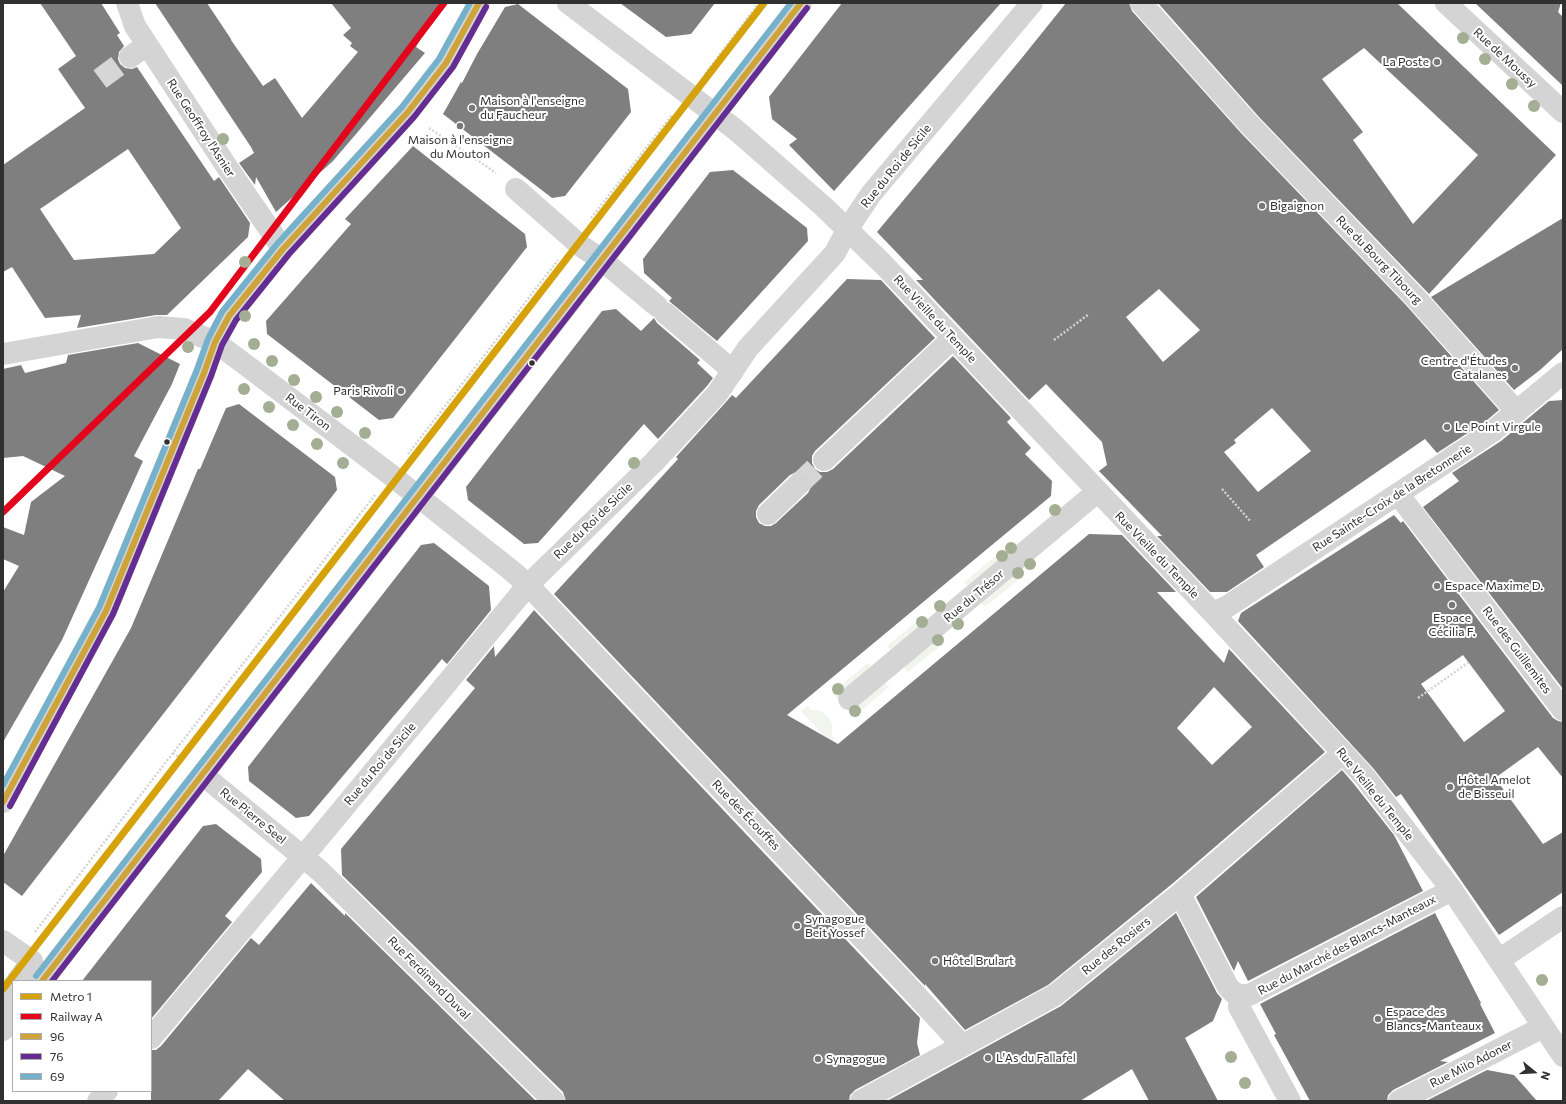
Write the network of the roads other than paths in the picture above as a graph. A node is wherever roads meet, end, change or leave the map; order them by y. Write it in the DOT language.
graph roads {
  1 [pos="128,3"];
  2 [pos="479,3"];
  3 [pos="568,3"];
  4 [pos="801,3"];
  5 [pos="1032,3"];
  6 [pos="1141,3"];
  7 [pos="1446,3"];
  8 [pos="707,107"];
  9 [pos="1563,112"];
  10 [pos="516,189"];
  11 [pos="847,230"];
  12 [pos="283,249"];
  13 [pos="602,260"];
  14 [pos="953,338"];
  15 [pos="215,342"];
  16 [pos="3,354"];
  17 [pos="733,371"];
  18 [pos="1561,380"];
  19 [pos="1517,412"];
  20 [pos="824,460"];
  21 [pos="799,484"];
  22 [pos="1097,492"];
  23 [pos="1398,494"];
  24 [pos="419,497"];
  25 [pos="768,514"];
  26 [pos="528,585"];
  27 [pos="1213,613"];
  28 [pos="849,699"];
  29 [pos="1563,710"];
  30 [pos="1343,753"];
  31 [pos="203,775"];
  32 [pos="3,802"];
  33 [pos="303,856"];
  34 [pos="1452,890"];
  35 [pos="1180,894"];
  36 [pos="1563,917"];
  37 [pos="3,941"];
  38 [pos="1499,960"];
  39 [pos="18,980"];
  40 [pos="43,980"];
  41 [pos="12,987"];
  42 [pos="1241,995"];
  43 [pos="3,1000"];
  44 [pos="12,1019"];
  45 [pos="1544,1027"];
  46 [pos="3,1030"];
  47 [pos="152,1037"];
  48 [pos="962,1045"];
  49 [pos="1563,1056"];
  50 [pos="105,1092"];
  51 [pos="98,1101"];
  52 [pos="554,1101"];
  53 [pos="861,1101"];
  54 [pos="1290,1101"];
  55 [pos="1399,1101"];
  1 -- 12 [label="street, Rue Geoffroy l'Asnier"];
  2 -- 12 [label="street"];
  3 -- 8 [label="street, Rue Vieille du Temple"];
  4 -- 8 [label="street"];
  5 -- 11 [label="street, Rue du Roi de Sicile"];
  6 -- 19 [label="street, Rue du Bourg Tibourg"];
  7 -- 9 [label="street, Rue de Moussy"];
  8 -- 11 [label="street, Rue Vieille du Temple"];
  8 -- 13 [label="street"];
  10 -- 13 [label="street"];
  11 -- 14 [label="street, Rue Vieille du Temple"];
  11 -- 17 [label="street, Rue du Roi de Sicile"];
  12 -- 15 [label="street"];
  13 -- 17 [label="street"];
  13 -- 24 [label="street"];
  14 -- 20 [label="street"];
  14 -- 22 [label="street, Rue Vieille du Temple"];
  15 -- 16 [label="street, Rue Tiron"];
  15 -- 24 [label="street, Rue Tiron"];
  15 -- 32 [label="street"];
  17 -- 26 [label="street, Rue du Roi de Sicile"];
  18 -- 19 [label="street, Rue Sainte-Croix de la Bretonnerie"];
  19 -- 23 [label="street, Rue Sainte-Croix de la Bretonnerie"];
  21 -- 25 [label="street"];
  22 -- 27 [label="street, Rue Vieille du Temple"];
  22 -- 28 [label="street, Rue du Trésor"];
  23 -- 27 [label="street, Rue Sainte-Croix de la Bretonnerie"];
  23 -- 29 [label="street, Rue des Guillemites"];
  24 -- 26 [label="street, Rue des Écouffes"];
  24 -- 31 [label="street"];
  26 -- 33 [label="street, Rue du Roi de Sicile"];
  26 -- 48 [label="street, Rue des Écouffes"];
  27 -- 30 [label="street, Rue Vieille du Temple"];
  30 -- 34 [label="street, Rue Vieille du Temple"];
  30 -- 35 [label="street, Rue des Rosiers"];
  31 -- 33 [label="street, Rue Pierre Seel"];
  31 -- 40 [label="street"];
  33 -- 47 [label="street, Rue du Roi de Sicile"];
  33 -- 52 [label="street, Rue Ferdinand Duval"];
  34 -- 38 [label="street, Rue Vieille du Temple"];
  34 -- 42 [label="street, Rue du Marché des Blancs-Manteaux"];
  35 -- 42 [label="street"];
  35 -- 48 [label="street, Rue des Rosiers"];
  36 -- 38 [label="street"];
  37 -- 39 [label="street"];
  38 -- 45 [label="street, Rue Vieille du Temple"];
  41 -- 43 [label="street"];
  42 -- 54 [label="street"];
  44 -- 46 [label="street"];
  45 -- 49 [label="street, Rue Vieille du Temple"];
  45 -- 55 [label="street, Rue Milo Adoner"];
  48 -- 53 [label="street, Rue des Rosiers"];
  50 -- 51 [label="street"];
}
